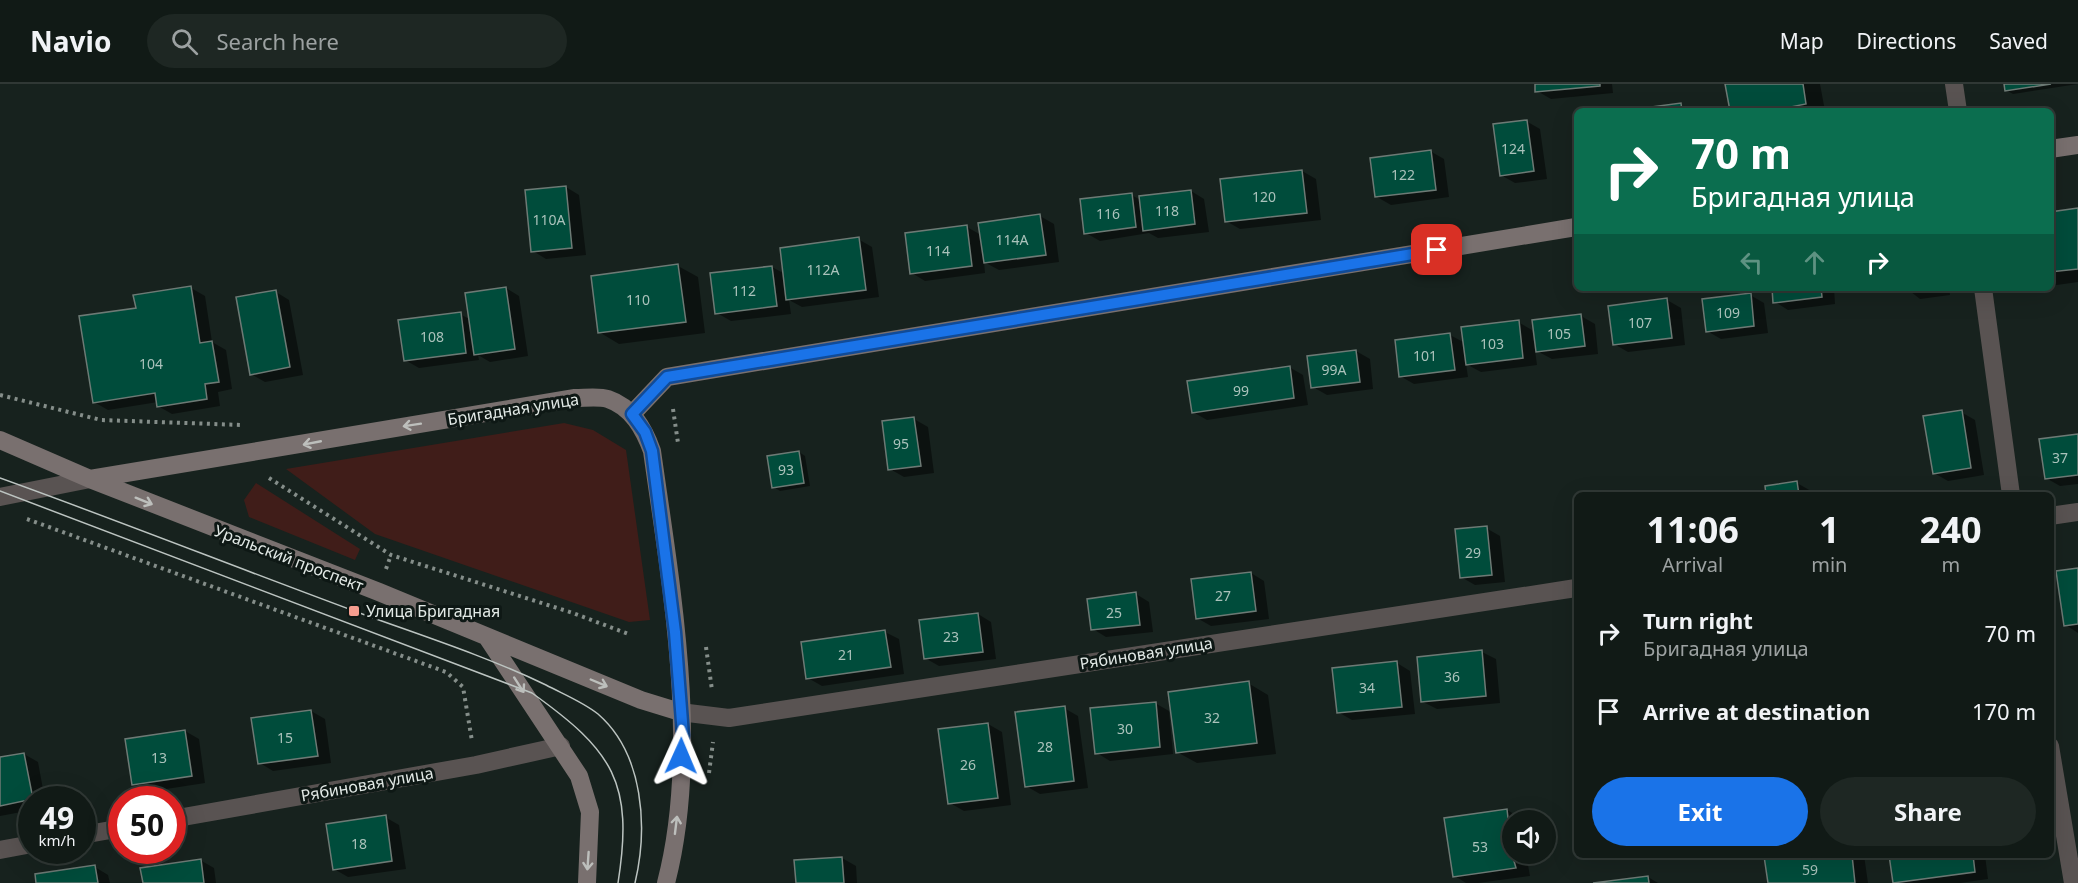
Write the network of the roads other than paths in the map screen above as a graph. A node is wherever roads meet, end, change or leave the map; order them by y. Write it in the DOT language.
graph roads {
  1 [pos="1954,84"];
  2 [pos="1958,108"];
  3 [pos="2078,145"];
  4 [pos="2054,148"];
  5 [pos="1574,227"];
  6 [pos="1983,291"];
  7 [pos="632,414"];
  8 [pos="0,440"];
  9 [pos="90,479"];
  10 [pos="2011,492"];
  11 [pos="0,497"];
  12 [pos="2078,512"];
  13 [pos="2054,515"];
  14 [pos="1574,588"];
  15 [pos="487,637"];
  16 [pos="680,712"];
  17 [pos="561,746"];
  18 [pos="2054,770"];
  19 [pos="186,817"];
  20 [pos="18,847"];
  21 [pos="0,850"];
  22 [pos="587,883"];
  23 [pos="666,883"];
  24 [pos="2073,883"];
  1 -- 2 [label="street"];
  3 -- 4 [label="main road"];
  5 -- 7 [label="main road"];
  6 -- 10 [label="street"];
  7 -- 9 [label="main road, Бригадная улица, one-way"];
  7 -- 16 [label="main road"];
  8 -- 9 [label="main road, Уральский проспект"];
  9 -- 11 [label="street, Бригадная улица"];
  9 -- 15 [label="main road, Уральский проспект, one-way"];
  12 -- 13 [label="street"];
  14 -- 16 [label="street, Рябиновая улица"];
  15 -- 16 [label="main road, Уральский проспект, one-way"];
  15 -- 17 [label="main road, one-way"];
  23 -- 16 [label="main road, one-way"];
  17 -- 19 [label="street, Рябиновая улица"];
  17 -- 22 [label="main road, one-way"];
  18 -- 24 [label="street"];
  20 -- 21 [label="street"];
}
